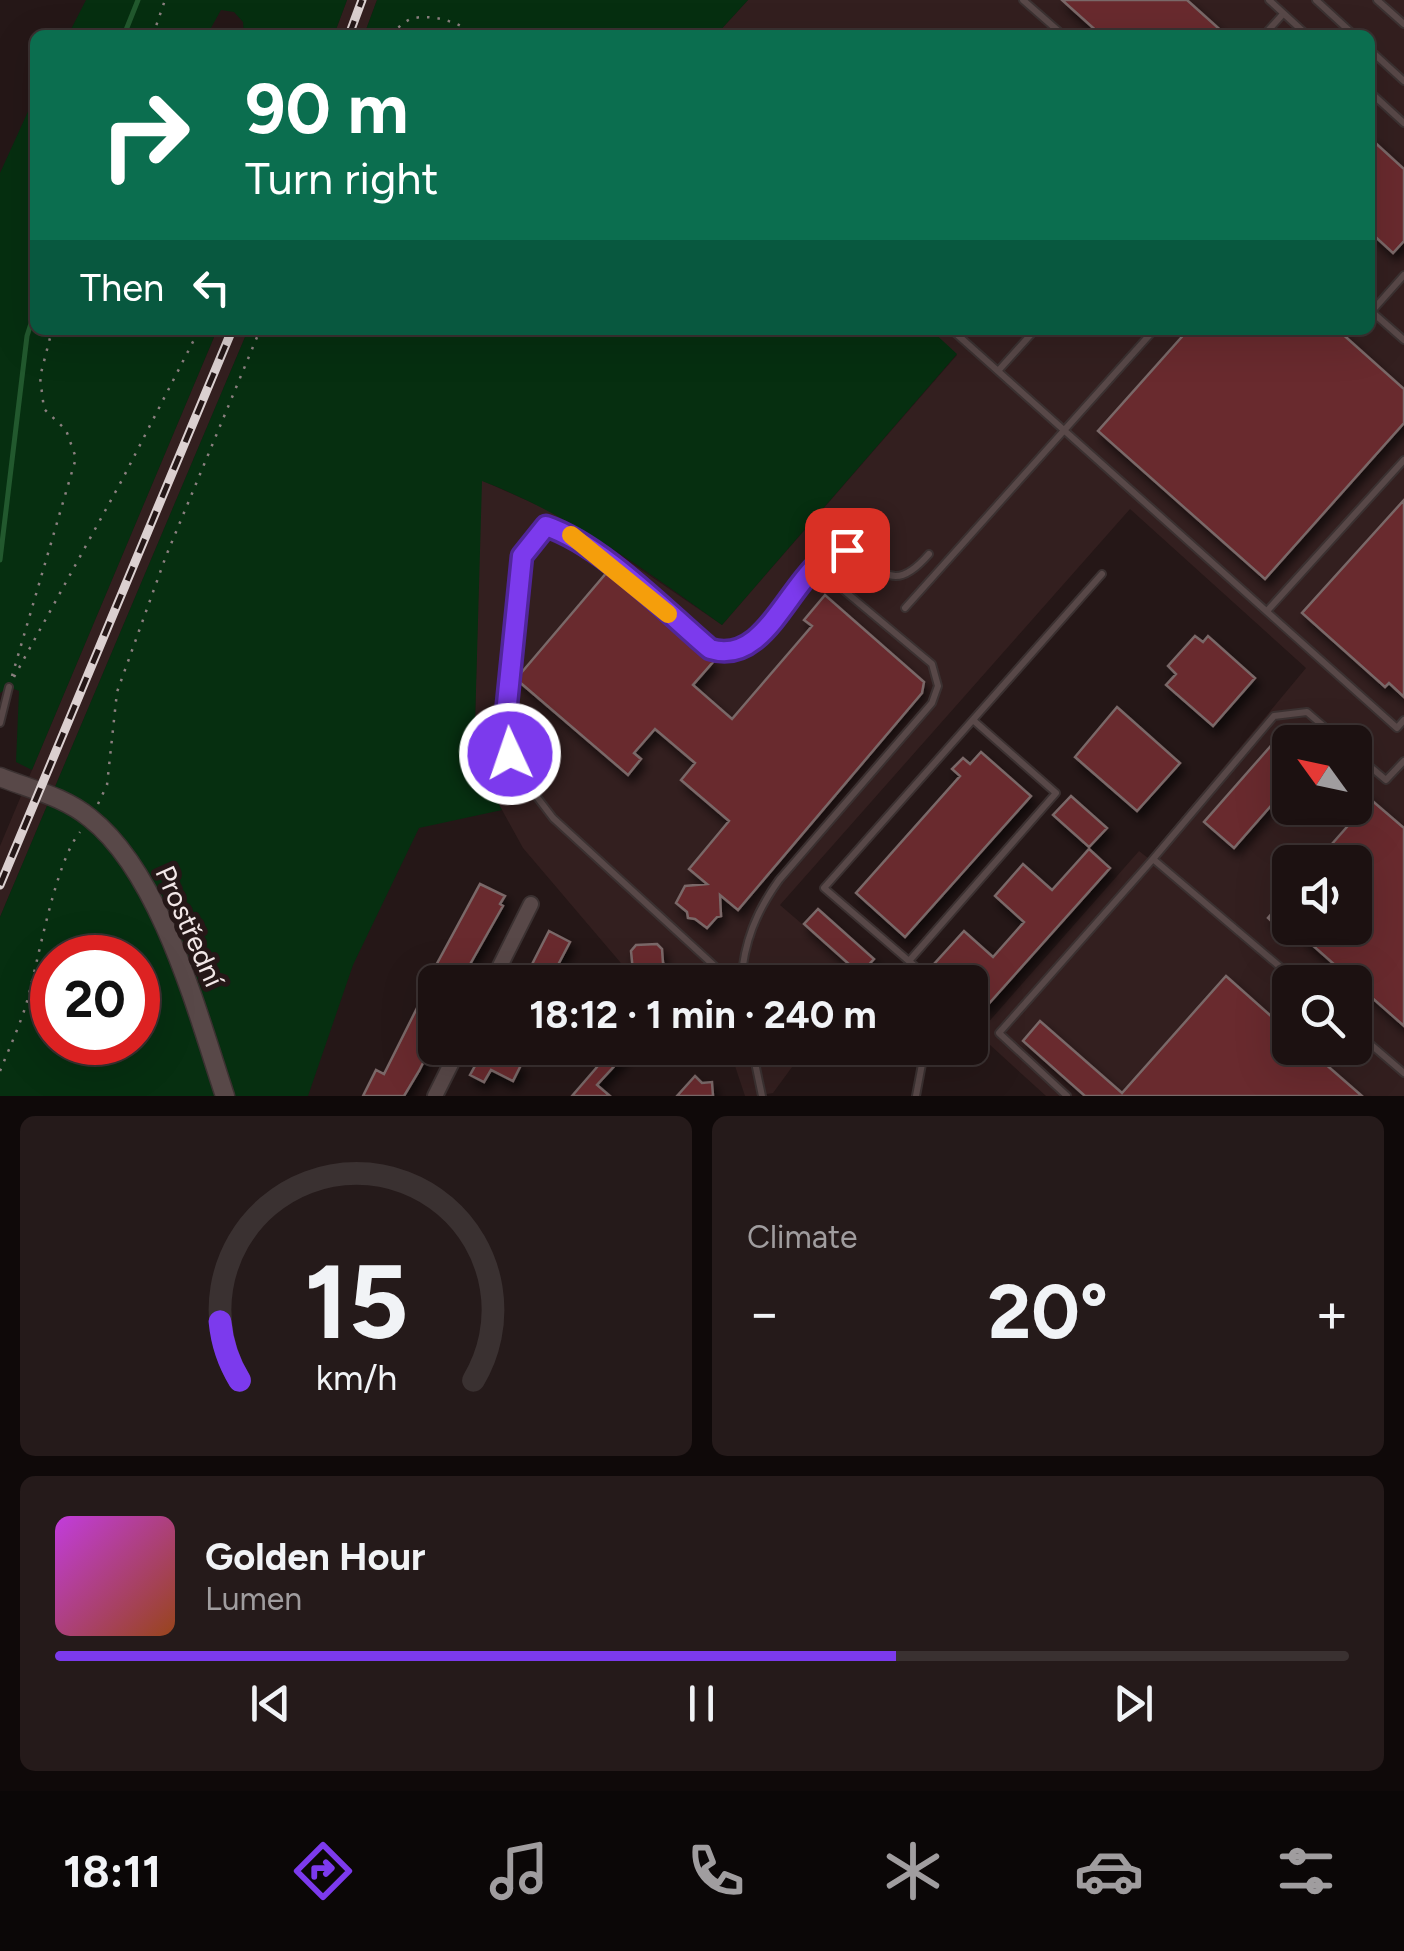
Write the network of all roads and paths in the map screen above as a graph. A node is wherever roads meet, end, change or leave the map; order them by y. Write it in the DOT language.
graph roads {
  1 [pos="165,0"];
  2 [pos="1024,0"];
  3 [pos="1269,0"];
  4 [pos="1316,0"];
  5 [pos="1377,0"];
  6 [pos="1284,14"];
  7 [pos="1404,24"];
  8 [pos="155,30"];
  9 [pos="397,30"];
  10 [pos="470,30"];
  11 [pos="1057,30"];
  12 [pos="1269,30"];
  13 [pos="1302,30"];
  14 [pos="1349,30"];
  15 [pos="1375,55"];
  16 [pos="1404,81"];
  17 [pos="1375,97"];
  18 [pos="1404,123"];
  19 [pos="1404,275"];
  20 [pos="1375,307"];
  21 [pos="1375,315"];
  22 [pos="51,335"];
  23 [pos="196,335"];
  24 [pos="258,335"];
  25 [pos="958,335"];
  26 [pos="1030,335"];
  27 [pos="1150,335"];
  28 [pos="1404,340"];
  29 [pos="998,371"];
  30 [pos="1064,430"];
  31 [pos="1404,460"];
  32 [pos="929,554"];
  33 [pos="817,568"];
  34 [pos="1102,574"];
  35 [pos="905,608"];
  36 [pos="1267,611"];
  37 [pos="9,687"];
  38 [pos="973,720"];
  39 [pos="1404,720"];
  40 [pos="0,723"];
  41 [pos="1322,725"];
  42 [pos="1404,762"];
  43 [pos="1372,768"];
  44 [pos="0,777"];
  45 [pos="91,818"];
  46 [pos="1153,859"];
  47 [pos="531,904"];
  48 [pos="909,961"];
  49 [pos="500,965"];
  50 [pos="713,965"];
  51 [pos="742,965"];
  52 [pos="912,965"];
  53 [pos="1278,965"];
  54 [pos="1372,1046"];
  55 [pos="450,1065"];
  56 [pos="756,1065"];
  57 [pos="922,1065"];
  58 [pos="0,1071"];
  59 [pos="1404,1073"];
  60 [pos="225,1096"];
  61 [pos="435,1096"];
  62 [pos="762,1096"];
  63 [pos="916,1096"];
  64 [pos="1067,1096"];
  1 -- 8 [label="path"];
  2 -- 11 [label="lane"];
  3 -- 6 [label="lane"];
  4 -- 14 [label="lane"];
  5 -- 7 [label="lane"];
  6 -- 12 [label="lane"];
  6 -- 13 [label="lane"];
  9 -- 10 [label="path"];
  15 -- 16 [label="lane"];
  17 -- 18 [label="lane"];
  19 -- 20 [label="lane"];
  21 -- 28 [label="lane"];
  22 -- 37 [label="path"];
  23 -- 37 [label="path"];
  24 -- 45 [label="path"];
  25 -- 29 [label="lane"];
  26 -- 29 [label="lane"];
  27 -- 30 [label="lane"];
  29 -- 30 [label="lane"];
  30 -- 35 [label="lane"];
  30 -- 36 [label="lane"];
  31 -- 36 [label="lane"];
  32 -- 33 [label="lane"];
  33 -- 50 [label="lane"];
  33 -- 51 [label="lane"];
  34 -- 38 [label="lane"];
  36 -- 39 [label="lane"];
  37 -- 40 [label="lane"];
  38 -- 48 [label="lane"];
  38 -- 48 [label="lane"];
  41 -- 46 [label="lane"];
  42 -- 43 [label="lane"];
  44 -- 45 [label="street, Prostřední"];
  45 -- 58 [label="path"];
  45 -- 60 [label="street, Prostřední"];
  46 -- 53 [label="lane"];
  46 -- 64 [label="lane"];
  47 -- 49 [label="street"];
  48 -- 52 [label="lane"];
  54 -- 59 [label="lane"];
  55 -- 61 [label="street"];
  56 -- 62 [label="lane"];
  57 -- 63 [label="lane"];
}
